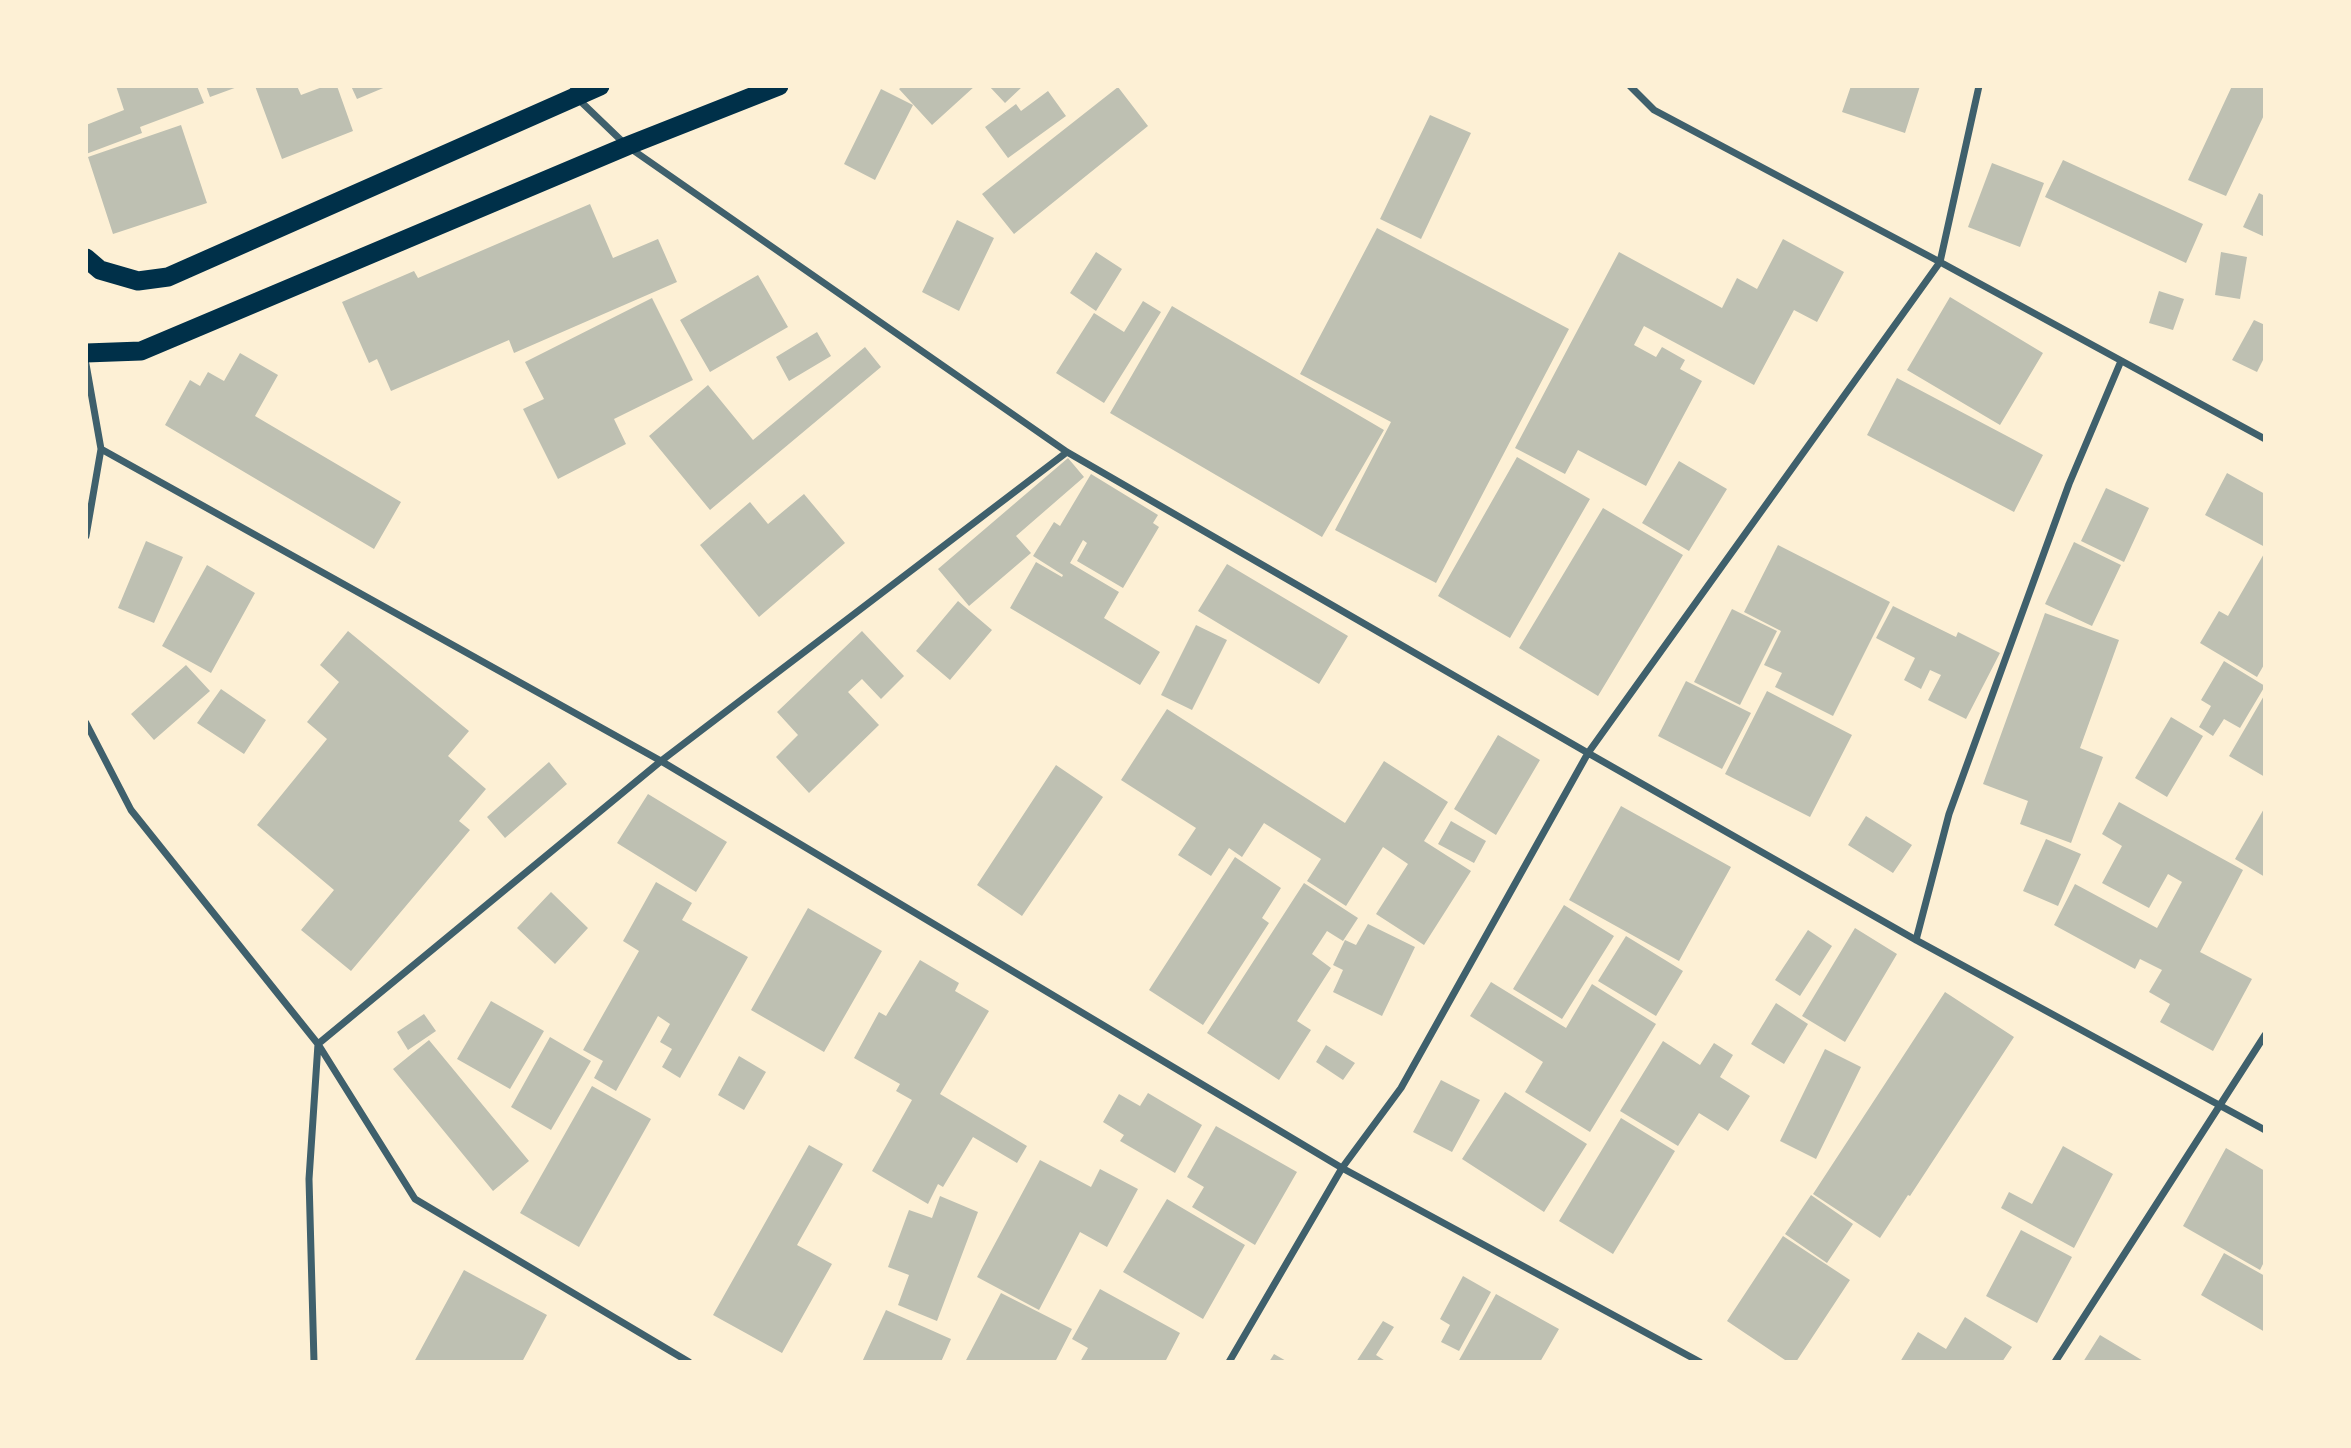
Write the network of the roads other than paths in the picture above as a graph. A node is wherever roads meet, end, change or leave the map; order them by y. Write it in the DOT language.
graph roads {
  1 [pos="600,86"];
  2 [pos="779,86"];
  3 [pos="1630,86"];
  4 [pos="1979,86"];
  5 [pos="574,91"];
  6 [pos="628,146"];
  7 [pos="86,258"];
  8 [pos="1940,262"];
  9 [pos="86,353"];
  10 [pos="2121,361"];
  11 [pos="86,365"];
  12 [pos="2265,439"];
  13 [pos="101,449"];
  14 [pos="1068,452"];
  15 [pos="86,536"];
  16 [pos="86,723"];
  17 [pos="1588,753"];
  18 [pos="661,761"];
  19 [pos="1916,940"];
  20 [pos="2265,1035"];
  21 [pos="318,1044"];
  22 [pos="2221,1104"];
  23 [pos="2265,1130"];
  24 [pos="1342,1168"];
  25 [pos="314,1362"];
  26 [pos="689,1362"];
  27 [pos="1229,1362"];
  28 [pos="1700,1362"];
  29 [pos="2055,1362"];
  1 -- 5 [label="highway"];
  2 -- 6 [label="highway"];
  3 -- 8 [label="street"];
  4 -- 8 [label="street"];
  5 -- 6 [label="street"];
  5 -- 7 [label="highway"];
  6 -- 9 [label="highway"];
  6 -- 14 [label="street"];
  8 -- 10 [label="street"];
  8 -- 17 [label="street"];
  10 -- 12 [label="street"];
  10 -- 19 [label="street"];
  11 -- 13 [label="street"];
  13 -- 15 [label="street"];
  13 -- 18 [label="street"];
  14 -- 17 [label="street"];
  14 -- 18 [label="street"];
  16 -- 21 [label="street"];
  17 -- 19 [label="street"];
  17 -- 24 [label="street"];
  18 -- 21 [label="street"];
  18 -- 24 [label="street"];
  19 -- 22 [label="street"];
  20 -- 22 [label="street"];
  21 -- 25 [label="street"];
  21 -- 26 [label="street"];
  22 -- 23 [label="street"];
  22 -- 29 [label="street"];
  24 -- 27 [label="street"];
  24 -- 28 [label="street"];
}
